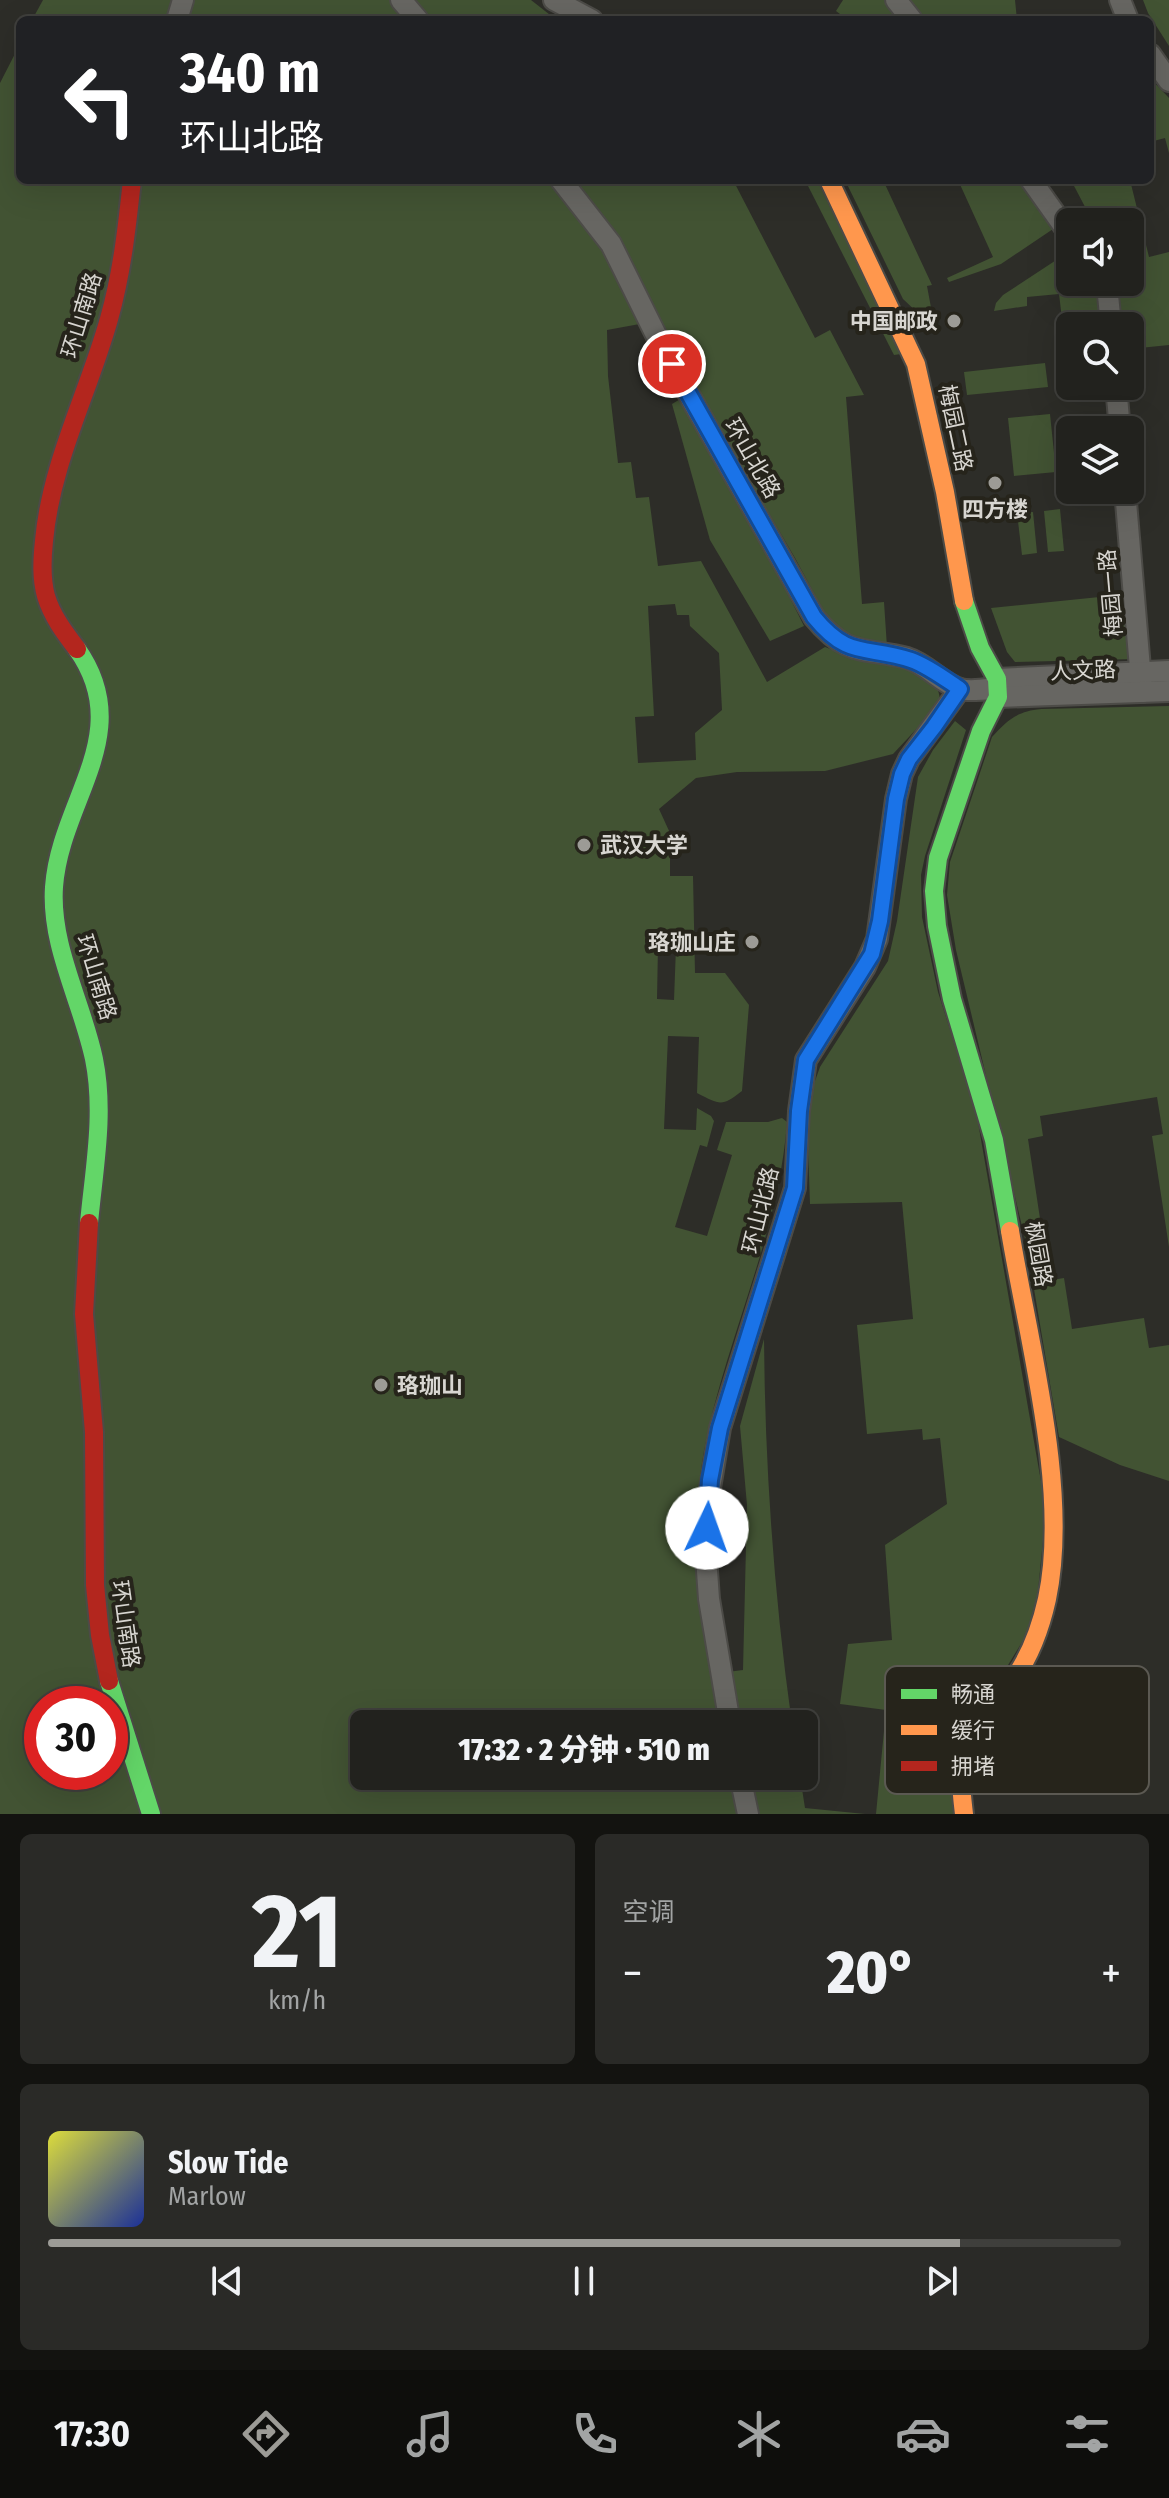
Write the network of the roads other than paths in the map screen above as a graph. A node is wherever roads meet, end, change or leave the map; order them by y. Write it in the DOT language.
graph roads {
  1 [pos="401,0"];
  2 [pos="554,0"];
  3 [pos="896,0"];
  4 [pos="415,16"];
  5 [pos="584,16"];
  6 [pos="909,16"];
  7 [pos="1154,60"];
  8 [pos="1169,81"];
  9 [pos="132,184"];
  10 [pos="564,184"];
  11 [pos="831,184"];
  12 [pos="1034,184"];
  13 [pos="1056,215"];
  14 [pos="1126,504"];
  15 [pos="1169,671"];
  16 [pos="1141,682"];
  17 [pos="997,688"];
  18 [pos="960,689"];
  19 [pos="1169,691"];
  20 [pos="1023,1666"];
  21 [pos="728,1710"];
  22 [pos="743,1790"];
  23 [pos="961,1794"];
  24 [pos="151,1814"];
  25 [pos="748,1814"];
  26 [pos="964,1814"];
  1 -- 4 [label="street"];
  2 -- 5 [label="street"];
  3 -- 6 [label="street"];
  7 -- 8 [label="street"];
  9 -- 24 [label="street, 环山南路"];
  10 -- 18 [label="street, 环山北路"];
  11 -- 17 [label="street, 梅园二路"];
  12 -- 13 [label="street"];
  14 -- 16 [label="street, 梅园一路"];
  15 -- 16 [label="street"];
  16 -- 17 [label="street, 人文路"];
  16 -- 19 [label="street, 人文路"];
  17 -- 18 [label="street"];
  17 -- 20 [label="street, 枫园路"];
  18 -- 21 [label="street, 环山北路"];
  22 -- 25 [label="street"];
  23 -- 26 [label="street, 枫园路"];
}
